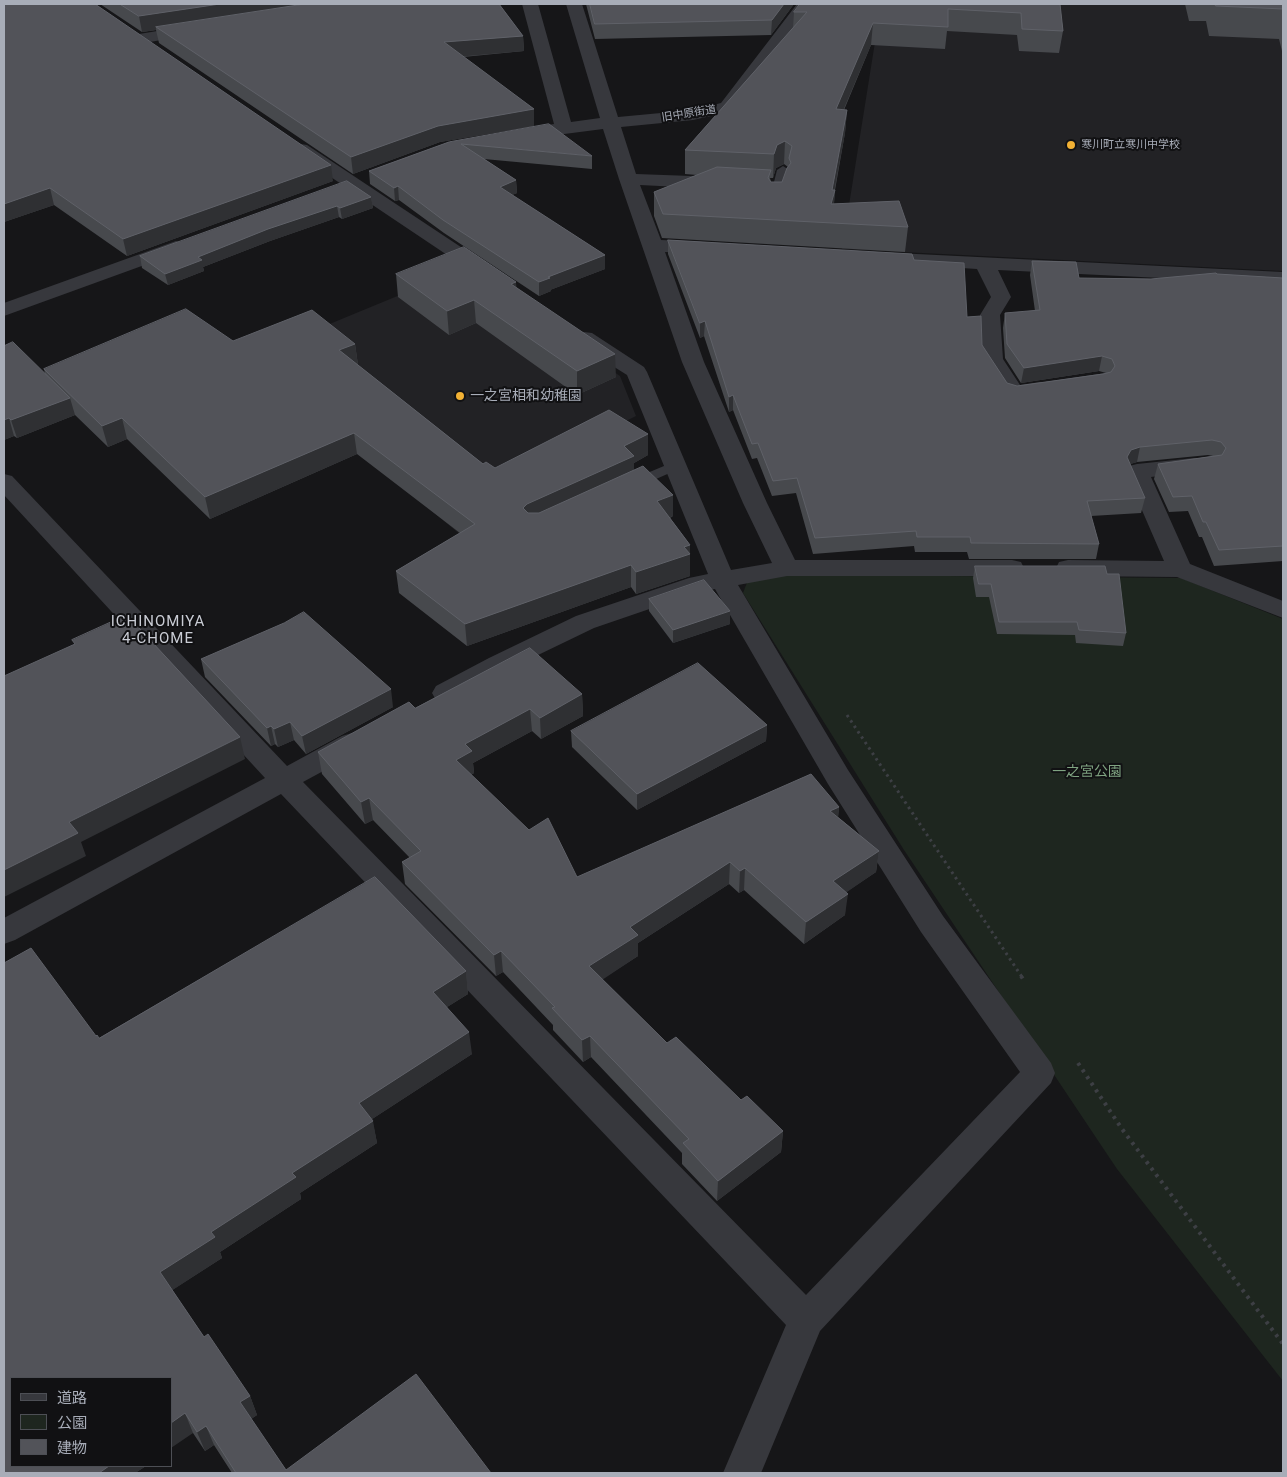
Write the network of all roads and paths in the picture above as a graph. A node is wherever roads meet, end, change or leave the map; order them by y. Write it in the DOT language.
graph roads {
  1 [pos="530,4"];
  2 [pos="574,4"];
  3 [pos="805,4"];
  4 [pos="116,24"];
  5 [pos="205,28"];
  6 [pos="139,39"];
  7 [pos="171,61"];
  8 [pos="611,123"];
  9 [pos="564,128"];
  10 [pos="285,138"];
  11 [pos="500,138"];
  12 [pos="376,173"];
  13 [pos="628,179"];
  14 [pos="741,184"];
  15 [pos="760,185"];
  16 [pos="341,186"];
  17 [pos="779,186"];
  18 [pos="191,241"];
  19 [pos="652,245"];
  20 [pos="721,249"];
  21 [pos="858,257"];
  22 [pos="985,264"];
  23 [pos="1283,278"];
  24 [pos="505,286"];
  25 [pos="4,310"];
  26 [pos="562,324"];
  27 [pos="1061,386"];
  28 [pos="1208,464"];
  29 [pos="676,465"];
  30 [pos="4,481"];
  31 [pos="623,489"];
  32 [pos="786,568"];
  33 [pos="1180,569"];
  34 [pos="722,579"];
  35 [pos="1283,610"];
  36 [pos="421,706"];
  37 [pos="846,714"];
  38 [pos="370,734"];
  39 [pos="284,780"];
  40 [pos="4,932"];
  41 [pos="1030,990"];
  42 [pos="1073,1055"];
  43 [pos="806,1320"];
  44 [pos="1283,1344"];
  45 [pos="742,1473"];
  1 -- 9 [label="street"];
  2 -- 8 [label="street"];
  3 -- 8 [label="street, 旧中原街道"];
  4 -- 6 [label="street"];
  5 -- 6 [label="street"];
  6 -- 7 [label="street"];
  8 -- 9 [label="street, 旧中原街道"];
  8 -- 13 [label="street"];
  9 -- 11 [label="street, 旧中原街道"];
  10 -- 16 [label="street"];
  12 -- 16 [label="street"];
  13 -- 14 [label="street"];
  13 -- 19 [label="street"];
  15 -- 17 [label="street"];
  16 -- 24 [label="street"];
  18 -- 25 [label="street"];
  19 -- 20 [label="street"];
  19 -- 32 [label="street"];
  21 -- 22 [label="street"];
  22 -- 23 [label="street"];
  22 -- 27 [label="street"];
  26 -- 29 [label="street"];
  28 -- 33 [label="street"];
  29 -- 31 [label="lane"];
  29 -- 34 [label="street"];
  30 -- 39 [label="street"];
  32 -- 33 [label="street"];
  32 -- 34 [label="street"];
  33 -- 35 [label="street"];
  34 -- 36 [label="street"];
  34 -- 43 [label="street"];
  37 -- 41 [label="path"];
  38 -- 39 [label="street"];
  39 -- 40 [label="street"];
  39 -- 43 [label="street"];
  42 -- 44 [label="path"];
  43 -- 45 [label="street"];
}
